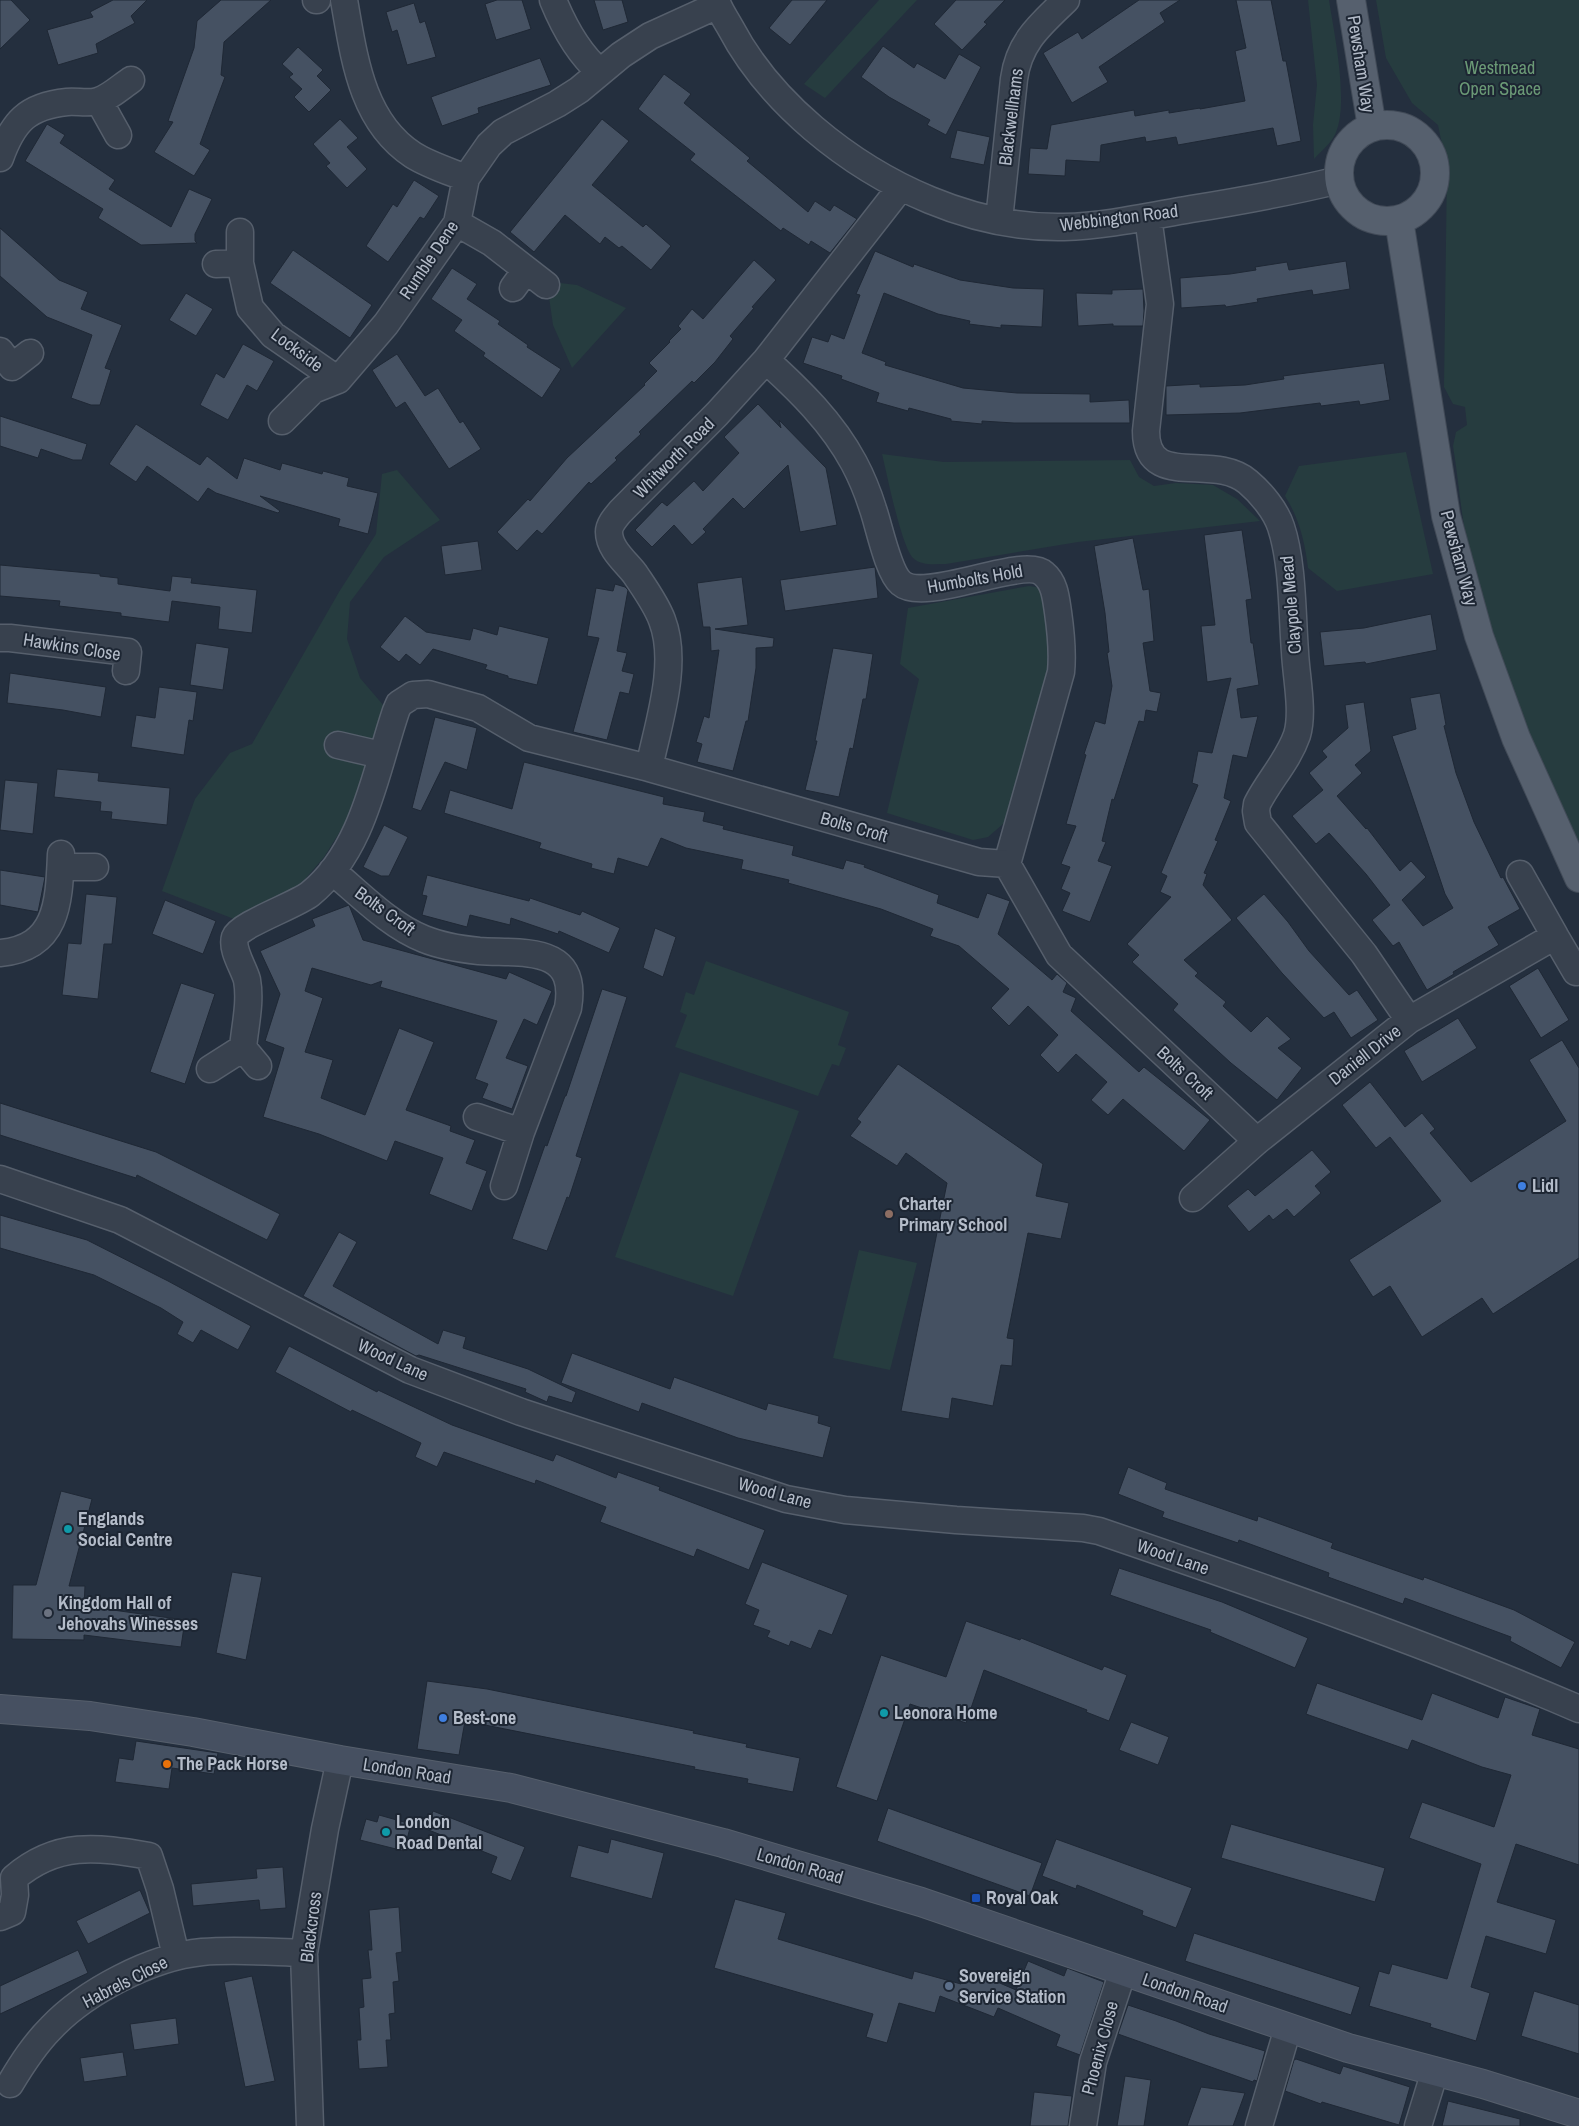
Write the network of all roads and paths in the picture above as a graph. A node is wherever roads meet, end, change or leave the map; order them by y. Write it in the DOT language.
graph roads {
  1 [pos="344,0"];
  2 [pos="554,0"];
  3 [pos="1066,0"];
  4 [pos="1351,0"];
  5 [pos="717,2"];
  6 [pos="600,72"];
  7 [pos="131,80"];
  8 [pos="99,101"];
  9 [pos="1372,127"];
  10 [pos="118,134"];
  11 [pos="0,158"];
  12 [pos="466,178"];
  13 [pos="1339,180"];
  14 [pos="901,188"];
  15 [pos="1148,217"];
  16 [pos="1000,220"];
  17 [pos="1399,220"];
  18 [pos="458,223"];
  19 [pos="240,232"];
  20 [pos="528,281"];
  21 [pos="0,351"];
  22 [pos="30,353"];
  23 [pos="766,360"];
  24 [pos="338,380"];
  25 [pos="282,421"];
  26 [pos="0,638"];
  27 [pos="126,672"];
  28 [pos="338,745"];
  29 [pos="382,755"];
  30 [pos="649,768"];
  31 [pos="1007,864"];
  32 [pos="95,867"];
  33 [pos="332,871"];
  34 [pos="1520,874"];
  35 [pos="1579,878"];
  36 [pos="1555,936"];
  37 [pos="0,953"];
  38 [pos="1576,972"];
  39 [pos="1409,1020"];
  40 [pos="210,1069"];
  41 [pos="478,1117"];
  42 [pos="521,1132"];
  43 [pos="1257,1141"];
  44 [pos="0,1179"];
  45 [pos="504,1186"];
  46 [pos="1193,1198"];
  47 [pos="0,1709"];
  48 [pos="1579,1710"];
  49 [pos="340,1760"];
  50 [pos="0,1917"];
  51 [pos="304,1953"];
  52 [pos="176,1956"];
  53 [pos="1123,1971"];
  54 [pos="1288,2028"];
  55 [pos="1435,2071"];
  56 [pos="10,2084"];
  57 [pos="1579,2114"];
  58 [pos="310,2126"];
  59 [pos="1083,2126"];
  60 [pos="1259,2126"];
  61 [pos="1418,2126"];
  1 -- 12 [label="street"];
  2 -- 6 [label="street"];
  3 -- 16 [label="street, Blackwellhams"];
  4 -- 9 [label="main road, Pewsham Way"];
  5 -- 6 [label="street, Rumble Dene"];
  5 -- 14 [label="street, Webbington Road"];
  6 -- 12 [label="street, Rumble Dene"];
  7 -- 8 [label="street"];
  8 -- 10 [label="street"];
  8 -- 11 [label="street"];
  9 -- 13 [label="main road"];
  9 -- 17 [label="main road"];
  12 -- 18 [label="street, Rumble Dene"];
  13 -- 15 [label="street, Webbington Road"];
  13 -- 17 [label="main road"];
  14 -- 16 [label="street, Webbington Road"];
  14 -- 23 [label="street, Whitworth Road"];
  15 -- 16 [label="street, Webbington Road"];
  15 -- 39 [label="street, Claypole Mead"];
  17 -- 35 [label="main road, Pewsham Way"];
  18 -- 20 [label="street"];
  18 -- 24 [label="street, Rumble Dene"];
  19 -- 24 [label="street, Lockside"];
  21 -- 22 [label="street"];
  23 -- 30 [label="street, Whitworth Road"];
  23 -- 31 [label="street, Humbolts Hold"];
  24 -- 25 [label="street, Rumble Dene"];
  26 -- 27 [label="street, Hawkins Close"];
  28 -- 29 [label="street"];
  29 -- 30 [label="street, Bolts Croft"];
  29 -- 33 [label="street, Bolts Croft"];
  30 -- 31 [label="street, Bolts Croft"];
  31 -- 43 [label="street, Bolts Croft"];
  32 -- 37 [label="street"];
  33 -- 40 [label="street, Bolts Croft"];
  33 -- 42 [label="street, Bolts Croft"];
  34 -- 36 [label="street"];
  36 -- 38 [label="street"];
  36 -- 39 [label="street, Daniell Drive"];
  39 -- 43 [label="street, Daniell Drive"];
  41 -- 42 [label="street"];
  42 -- 45 [label="street, Bolts Croft"];
  43 -- 46 [label="street, Daniell Drive"];
  44 -- 48 [label="street, Wood Lane"];
  47 -- 49 [label="street, London Road"];
  49 -- 51 [label="street, Blackcross"];
  49 -- 53 [label="street, London Road"];
  50 -- 52 [label="street"];
  51 -- 52 [label="street, Habrels Close"];
  51 -- 58 [label="street, Blackcross"];
  52 -- 56 [label="street, Habrels Close"];
  53 -- 54 [label="street, London Road"];
  53 -- 59 [label="street, Phoenix Close"];
  54 -- 55 [label="street, London Road"];
  54 -- 60 [label="street"];
  55 -- 57 [label="street, London Road"];
  55 -- 61 [label="street"];
}
